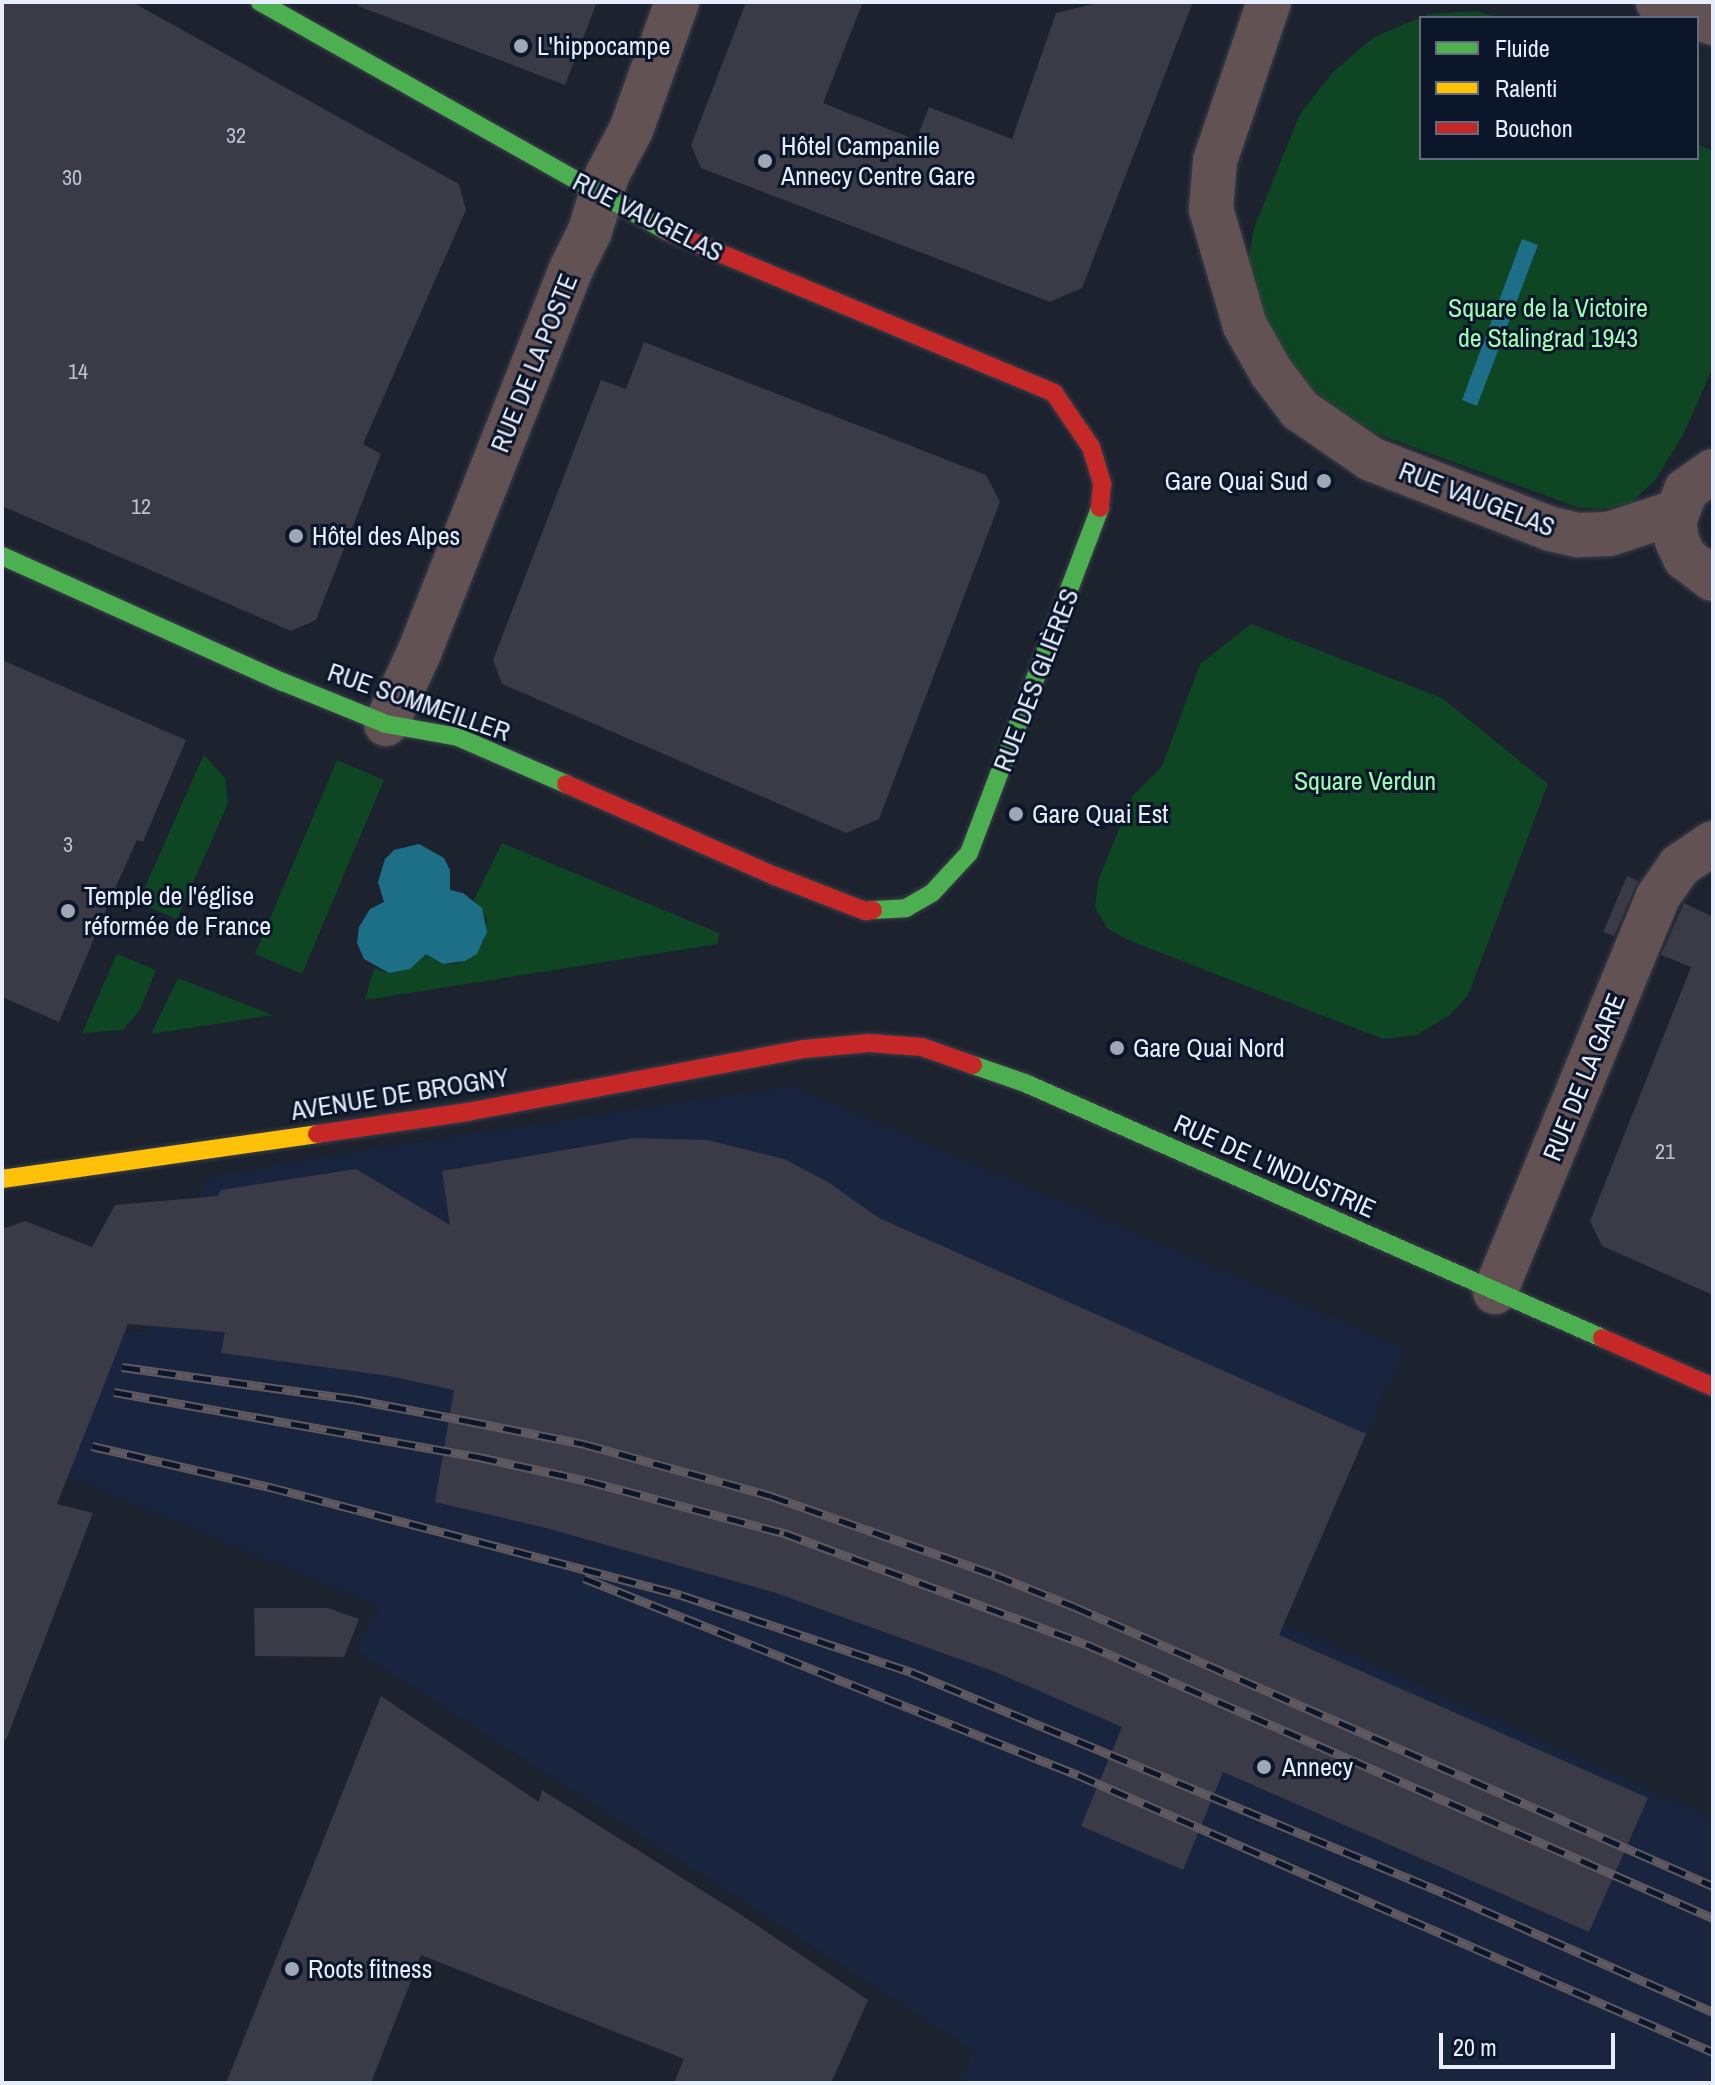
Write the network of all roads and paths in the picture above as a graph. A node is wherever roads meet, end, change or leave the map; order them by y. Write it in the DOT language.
graph roads {
  1 [pos="260,2"];
  2 [pos="677,2"];
  3 [pos="1269,2"];
  4 [pos="1658,2"];
  5 [pos="1695,16"];
  6 [pos="604,196"];
  7 [pos="1054,393"];
  8 [pos="1713,471"];
  9 [pos="1676,512"];
  10 [pos="2,556"];
  11 [pos="1713,579"];
  12 [pos="386,724"];
  13 [pos="1696,854"];
  14 [pos="865,911"];
  15 [pos="804,1049"];
  16 [pos="2,1179"];
  17 [pos="1495,1292"];
  18 [pos="1713,1387"];
  1 -- 6 [label="street, RUE VAUGELAS"];
  2 -- 6 [label="street, RUE DE LA POSTE"];
  3 -- 9 [label="street, RUE VAUGELAS"];
  4 -- 5 [label="street"];
  6 -- 7 [label="street, RUE VAUGELAS"];
  6 -- 12 [label="street, RUE DE LA POSTE"];
  7 -- 14 [label="street, RUE DES GLIÈRES"];
  8 -- 9 [label="street"];
  9 -- 11 [label="street"];
  10 -- 12 [label="street, RUE SOMMEILLER"];
  12 -- 14 [label="street, RUE SOMMEILLER"];
  13 -- 17 [label="street, RUE DE LA GARE"];
  15 -- 16 [label="street, AVENUE DE BROGNY"];
  15 -- 17 [label="street, RUE DE L'INDUSTRIE"];
  17 -- 18 [label="street, RUE DE L'INDUSTRIE"];
}
